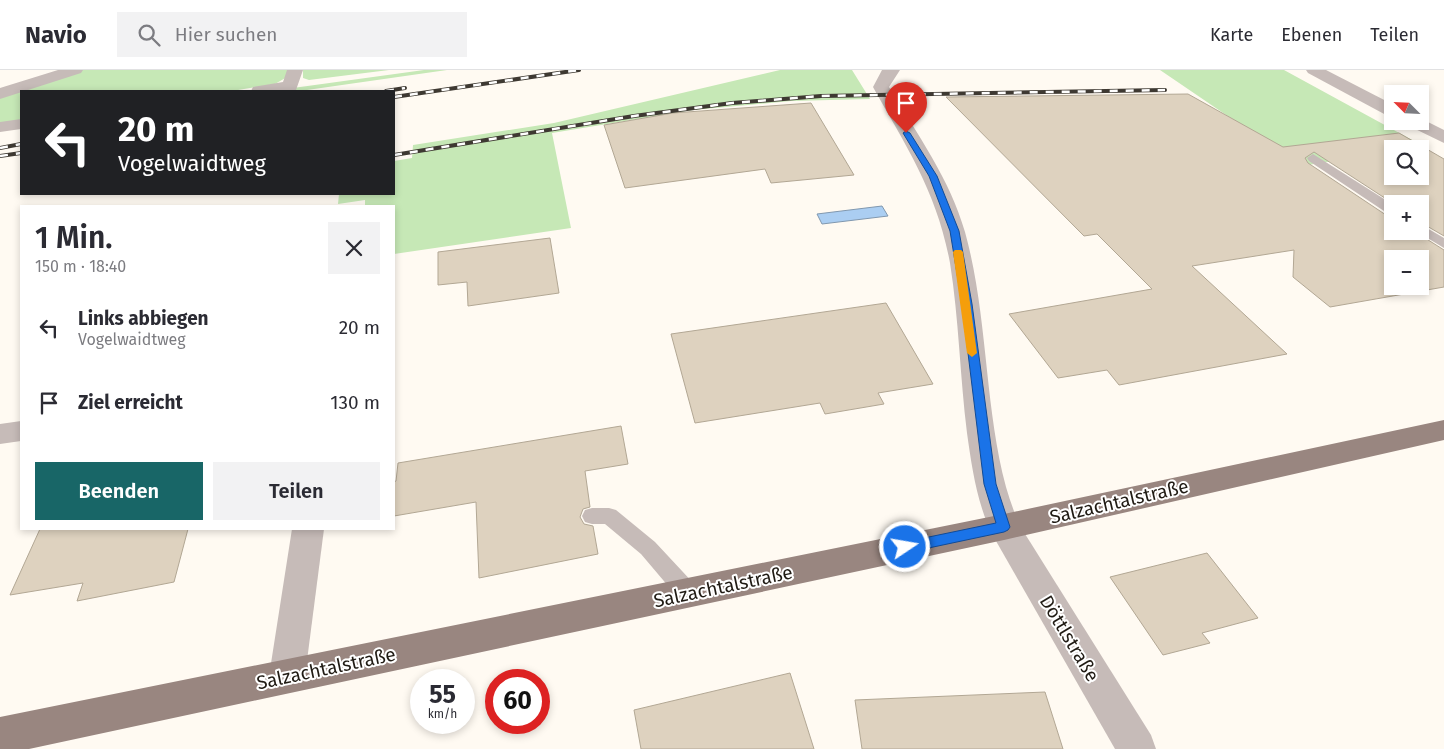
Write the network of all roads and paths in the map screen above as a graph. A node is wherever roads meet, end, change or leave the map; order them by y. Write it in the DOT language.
graph roads {
  1 [pos="75,70"];
  2 [pos="892,70"];
  3 [pos="1314,70"];
  4 [pos="293,78"];
  5 [pos="262,90"];
  6 [pos="0,94"];
  7 [pos="1384,107"];
  8 [pos="20,124"];
  9 [pos="0,127"];
  10 [pos="1429,130"];
  11 [pos="1444,138"];
  12 [pos="1314,158"];
  13 [pos="1384,205"];
  14 [pos="1429,234"];
  15 [pos="1444,244"];
  16 [pos="1444,430"];
  17 [pos="20,431"];
  18 [pos="0,434"];
  19 [pos="592,516"];
  20 [pos="1004,527"];
  21 [pos="308,530"];
  22 [pos="688,593"];
  23 [pos="287,676"];
  24 [pos="0,736"];
  25 [pos="1136,749"];
  1 -- 6 [label="street"];
  2 -- 20 [label="street, Döttlstraße"];
  3 -- 7 [label="street"];
  4 -- 5 [label="street"];
  8 -- 9 [label="street"];
  10 -- 11 [label="street"];
  12 -- 13 [label="lane"];
  14 -- 15 [label="lane"];
  16 -- 20 [label="main road, Salzachtalstraße"];
  17 -- 18 [label="street"];
  19 -- 22 [label="lane"];
  20 -- 22 [label="main road, Salzachtalstraße"];
  20 -- 25 [label="street, Döttlstraße"];
  21 -- 23 [label="street"];
  22 -- 23 [label="main road, Salzachtalstraße"];
  23 -- 24 [label="main road, Salzachtalstraße"];
}
